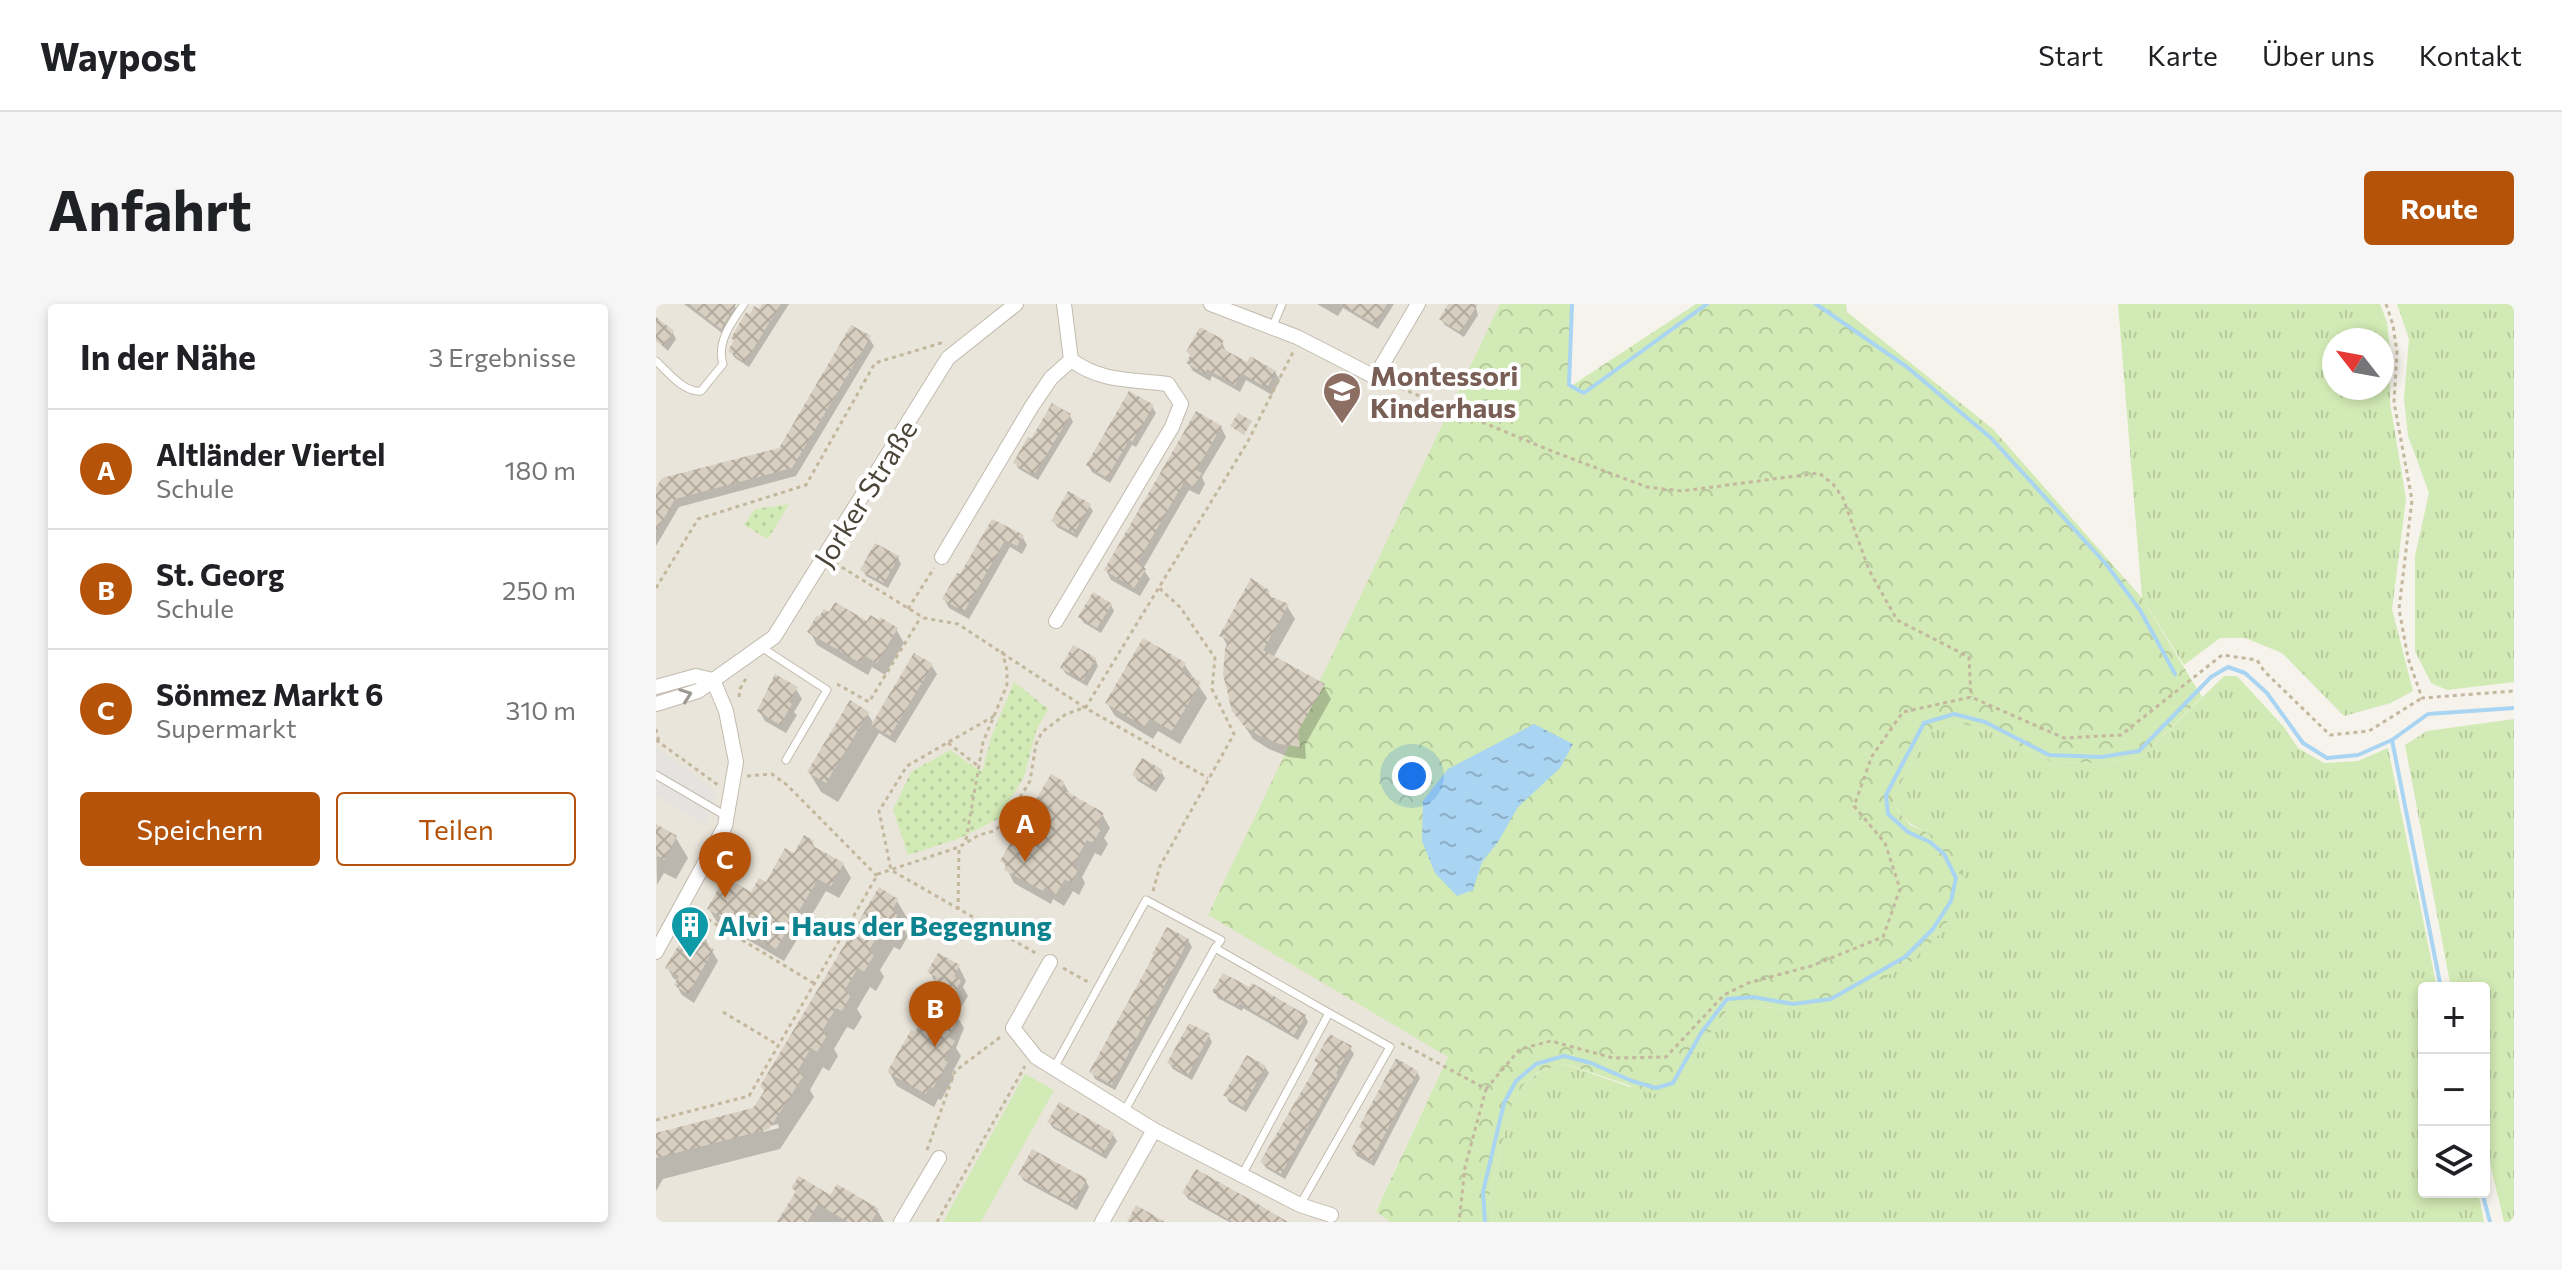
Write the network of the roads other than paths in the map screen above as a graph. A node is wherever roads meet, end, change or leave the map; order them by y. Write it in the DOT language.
graph roads {
  1 [pos="744,304"];
  2 [pos="1016,304"];
  3 [pos="1064,304"];
  4 [pos="1211,304"];
  5 [pos="1282,304"];
  6 [pos="1418,304"];
  7 [pos="1272,328"];
  8 [pos="1071,360"];
  9 [pos="656,361"];
  10 [pos="942,557"];
  11 [pos="1056,621"];
  12 [pos="761,647"];
  13 [pos="713,680"];
  14 [pos="656,687"];
  15 [pos="656,704"];
  16 [pos="786,760"];
  17 [pos="656,775"];
  18 [pos="726,816"];
  19 [pos="660,934"];
  20 [pos="1215,948"];
  21 [pos="656,952"];
  22 [pos="1050,962"];
  23 [pos="1329,1013"];
  24 [pos="1054,1068"];
  25 [pos="1124,1112"];
  26 [pos="1154,1130"];
  27 [pos="939,1158"];
  28 [pos="1242,1175"];
  29 [pos="1300,1205"];
  30 [pos="1334,1218"];
  31 [pos="901,1222"];
  32 [pos="1102,1222"];
  1 -- 9 [label="lane"];
  2 -- 12 [label="street, Jorker Straße"];
  3 -- 8 [label="street"];
  4 -- 7 [label="street"];
  5 -- 7 [label="lane"];
  6 -- 7 [label="street"];
  8 -- 10 [label="street"];
  8 -- 11 [label="street"];
  12 -- 13 [label="street, Jorker Straße"];
  12 -- 16 [label="lane"];
  13 -- 14 [label="street"];
  15 -- 13 [label="street, Jorker Straße, one-way"];
  13 -- 18 [label="street"];
  17 -- 18 [label="lane"];
  18 -- 19 [label="street"];
  19 -- 21 [label="street"];
  20 -- 23 [label="lane"];
  20 -- 24 [label="lane"];
  20 -- 25 [label="lane"];
  22 -- 24 [label="street"];
  23 -- 28 [label="lane"];
  23 -- 29 [label="lane"];
  24 -- 25 [label="street"];
  25 -- 26 [label="street"];
  26 -- 28 [label="street"];
  26 -- 32 [label="street"];
  27 -- 31 [label="street"];
  28 -- 29 [label="street"];
  29 -- 30 [label="street"];
}
